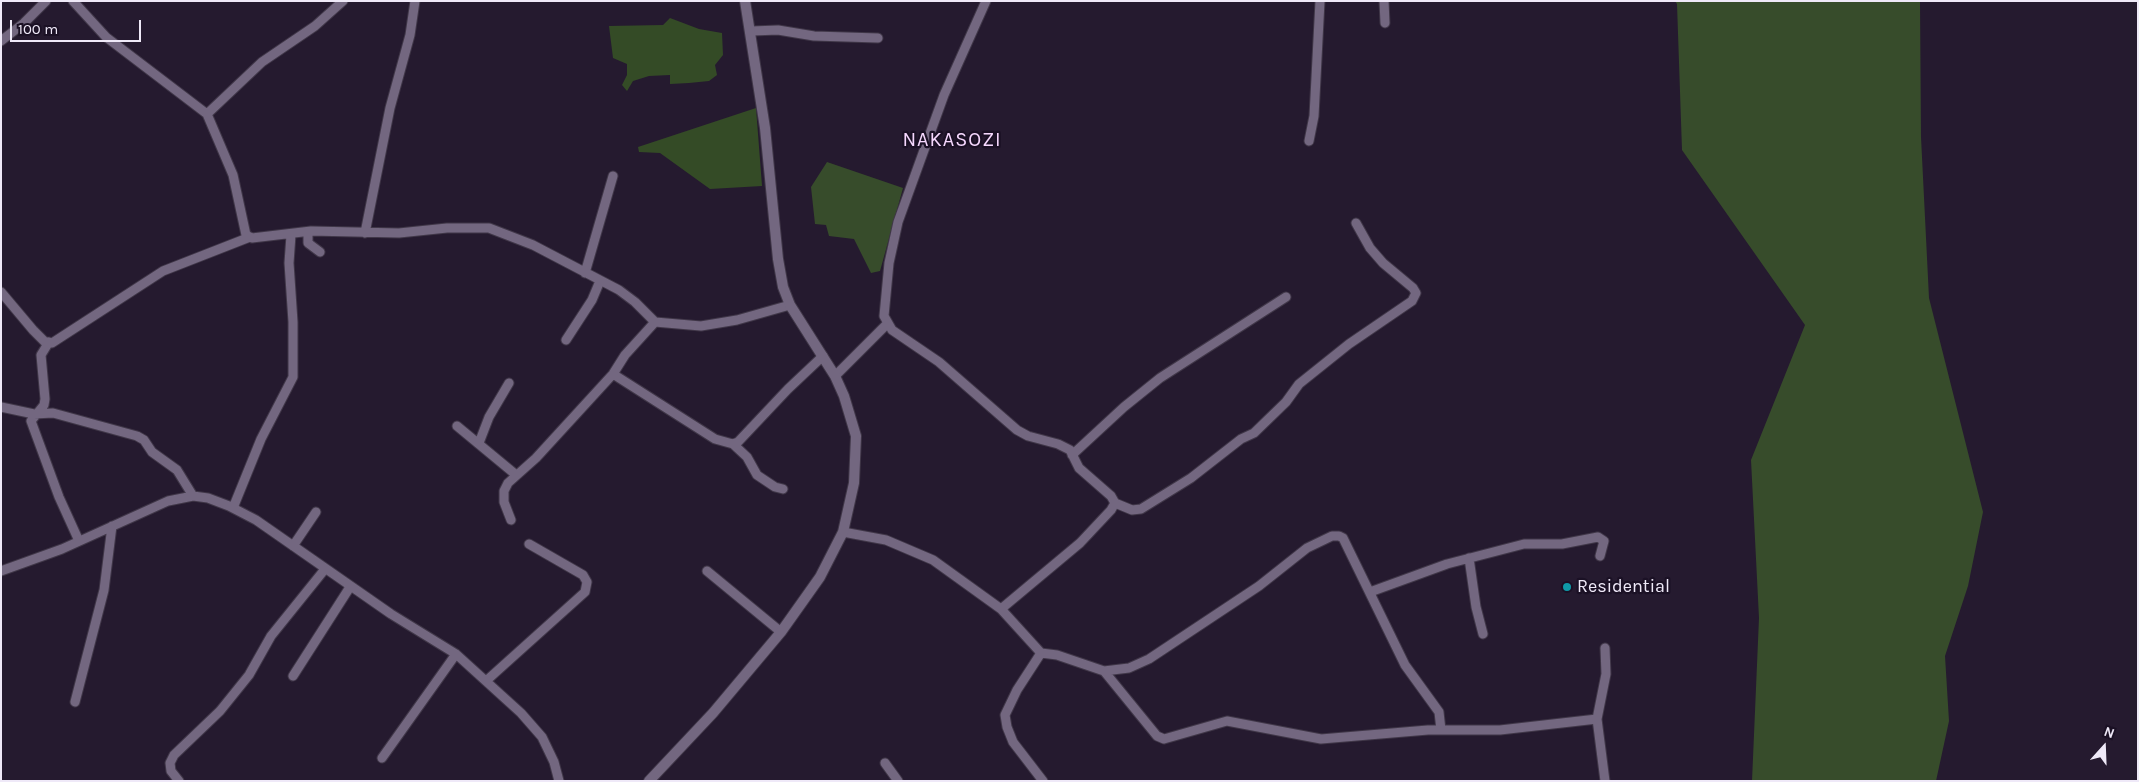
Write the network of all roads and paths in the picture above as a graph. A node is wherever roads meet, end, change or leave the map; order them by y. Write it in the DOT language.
graph roads {
  1 [pos="46,1"];
  2 [pos="73,1"];
  3 [pos="343,1"];
  4 [pos="415,1"];
  5 [pos="745,1"];
  6 [pos="986,1"];
  7 [pos="1320,1"];
  8 [pos="1384,1"];
  9 [pos="1385,23"];
  10 [pos="752,31"];
  11 [pos="878,38"];
  12 [pos="1,41"];
  13 [pos="207,114"];
  14 [pos="1309,141"];
  15 [pos="612,176"];
  16 [pos="1356,223"];
  17 [pos="308,232"];
  18 [pos="365,233"];
  19 [pos="291,235"];
  20 [pos="250,237"];
  21 [pos="320,252"];
  22 [pos="585,273"];
  23 [pos="600,281"];
  24 [pos="1,292"];
  25 [pos="1286,297"];
  26 [pos="790,305"];
  27 [pos="655,322"];
  28 [pos="887,324"];
  29 [pos="566,340"];
  30 [pos="50,342"];
  31 [pos="823,356"];
  32 [pos="613,374"];
  33 [pos="835,376"];
  34 [pos="509,383"];
  35 [pos="1,407"];
  36 [pos="34,414"];
  37 [pos="457,426"];
  38 [pos="479,443"];
  39 [pos="733,444"];
  40 [pos="1072,455"];
  41 [pos="515,474"];
  42 [pos="782,489"];
  43 [pos="193,496"];
  44 [pos="1115,503"];
  45 [pos="233,508"];
  46 [pos="316,512"];
  47 [pos="511,520"];
  48 [pos="112,526"];
  49 [pos="843,532"];
  50 [pos="79,541"];
  51 [pos="529,544"];
  52 [pos="293,546"];
  53 [pos="1600,556"];
  54 [pos="1468,558"];
  55 [pos="324,569"];
  56 [pos="1,571"];
  57 [pos="707,571"];
  58 [pos="350,587"];
  59 [pos="1370,592"];
  60 [pos="1001,609"];
  61 [pos="781,632"];
  62 [pos="1484,634"];
  63 [pos="1605,648"];
  64 [pos="1041,653"];
  65 [pos="456,654"];
  66 [pos="1104,671"];
  67 [pos="293,676"];
  68 [pos="486,681"];
  69 [pos="75,702"];
  70 [pos="1597,719"];
  71 [pos="1441,730"];
  72 [pos="382,758"];
  73 [pos="884,762"];
  74 [pos="179,781"];
  75 [pos="559,781"];
  76 [pos="649,781"];
  77 [pos="898,781"];
  78 [pos="1043,781"];
  79 [pos="1605,781"];
  1 -- 12 [label="street"];
  2 -- 13 [label="street"];
  3 -- 13 [label="street"];
  4 -- 18 [label="street"];
  5 -- 10 [label="street"];
  6 -- 28 [label="street"];
  7 -- 14 [label="street"];
  8 -- 9 [label="street"];
  10 -- 11 [label="street"];
  10 -- 26 [label="street"];
  13 -- 20 [label="street"];
  15 -- 22 [label="street"];
  16 -- 44 [label="street"];
  17 -- 18 [label="street"];
  17 -- 19 [label="street"];
  17 -- 21 [label="street"];
  18 -- 22 [label="street"];
  19 -- 20 [label="street"];
  19 -- 45 [label="street"];
  20 -- 30 [label="street"];
  22 -- 23 [label="street"];
  23 -- 27 [label="street"];
  23 -- 29 [label="street"];
  24 -- 30 [label="street"];
  25 -- 40 [label="street"];
  26 -- 27 [label="street"];
  26 -- 31 [label="street"];
  27 -- 32 [label="street"];
  28 -- 33 [label="street"];
  28 -- 40 [label="street"];
  30 -- 36 [label="street"];
  31 -- 33 [label="street"];
  31 -- 39 [label="street"];
  32 -- 39 [label="street"];
  32 -- 41 [label="street"];
  33 -- 49 [label="street"];
  34 -- 38 [label="street"];
  35 -- 36 [label="street"];
  36 -- 43 [label="street"];
  36 -- 50 [label="street"];
  37 -- 38 [label="street"];
  38 -- 41 [label="street"];
  39 -- 42 [label="street"];
  40 -- 44 [label="street"];
  41 -- 47 [label="street"];
  43 -- 45 [label="street"];
  43 -- 48 [label="street"];
  44 -- 60 [label="street"];
  45 -- 52 [label="street"];
  46 -- 52 [label="street"];
  48 -- 50 [label="street"];
  48 -- 69 [label="street"];
  49 -- 60 [label="street"];
  49 -- 61 [label="street"];
  50 -- 56 [label="street"];
  51 -- 68 [label="street"];
  52 -- 55 [label="street"];
  53 -- 54 [label="street"];
  54 -- 59 [label="street"];
  54 -- 62 [label="street"];
  55 -- 58 [label="street"];
  55 -- 74 [label="street"];
  57 -- 61 [label="street"];
  58 -- 65 [label="street"];
  58 -- 67 [label="street"];
  59 -- 66 [label="street"];
  59 -- 71 [label="street"];
  60 -- 64 [label="street"];
  61 -- 76 [label="street"];
  63 -- 70 [label="street"];
  64 -- 66 [label="street"];
  64 -- 78 [label="street"];
  65 -- 68 [label="street"];
  65 -- 72 [label="street"];
  66 -- 71 [label="street"];
  68 -- 75 [label="street"];
  70 -- 71 [label="street"];
  70 -- 79 [label="street"];
  73 -- 77 [label="street"];
}
